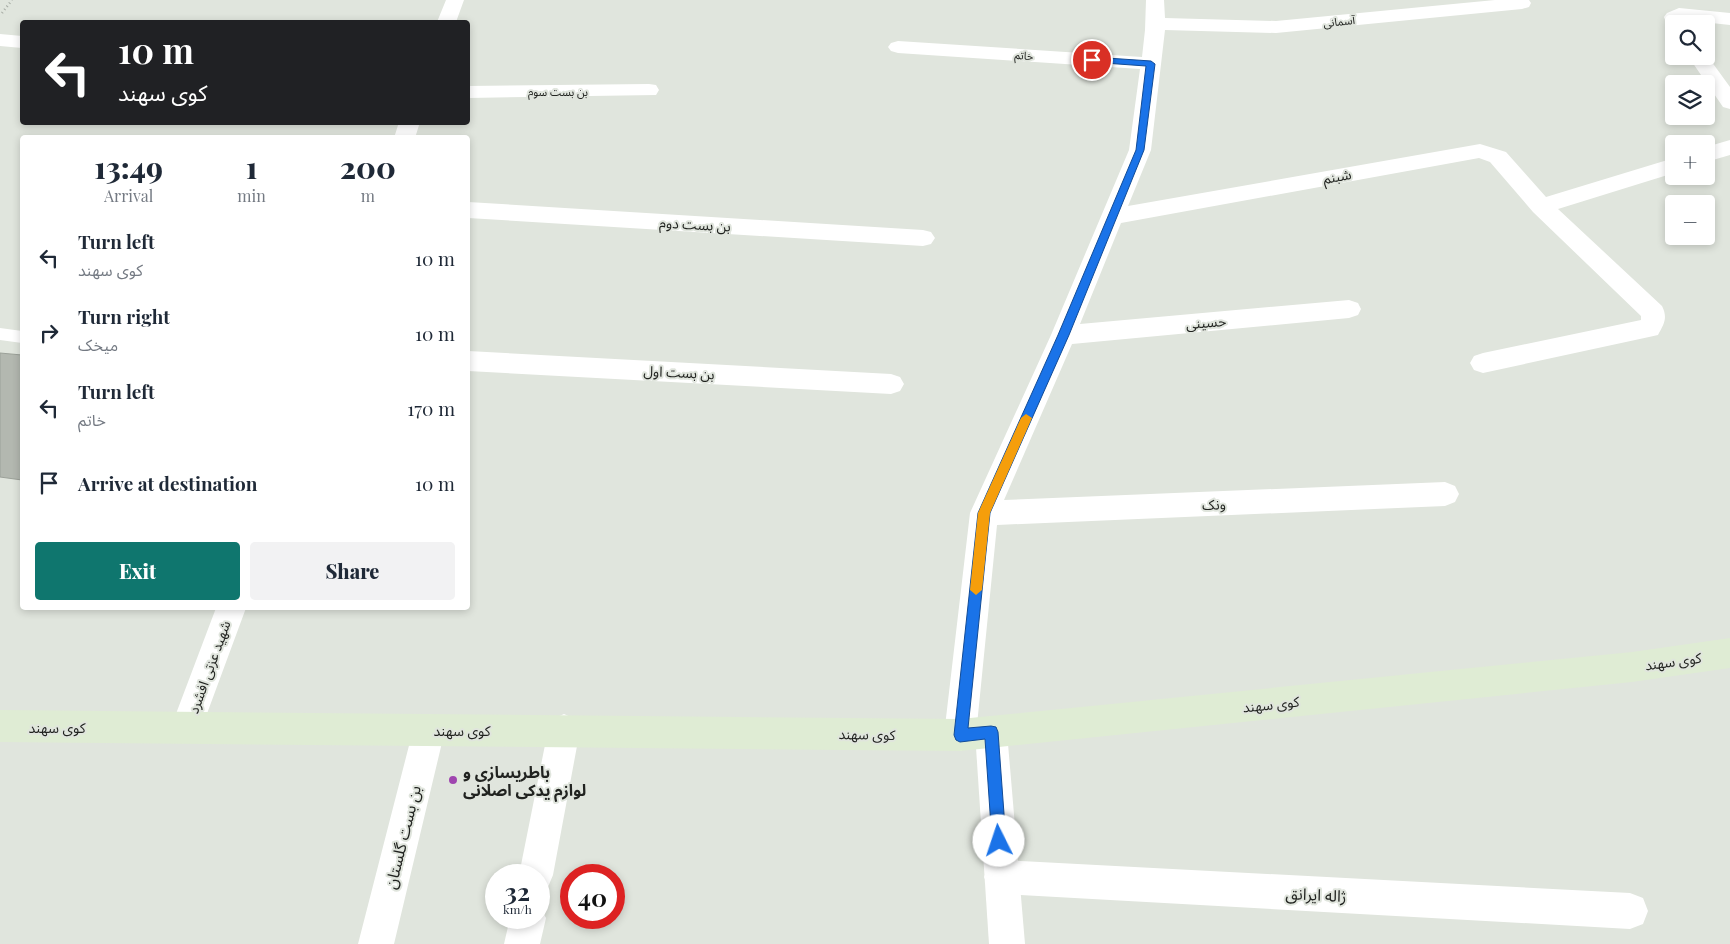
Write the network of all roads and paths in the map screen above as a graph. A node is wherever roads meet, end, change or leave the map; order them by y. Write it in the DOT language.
graph roads {
  1 [pos="12,0"];
  2 [pos="455,0"];
  3 [pos="1522,3"];
  4 [pos="1155,12"];
  5 [pos="0,16"];
  6 [pos="1715,18"];
  7 [pos="1730,19"];
  8 [pos="448,20"];
  9 [pos="0,40"];
  10 [pos="20,42"];
  11 [pos="898,47"];
  12 [pos="1151,64"];
  13 [pos="1704,65"];
  14 [pos="649,90"];
  15 [pos="470,92"];
  16 [pos="1730,102"];
  17 [pos="1730,147"];
  18 [pos="1715,152"];
  19 [pos="1665,168"];
  20 [pos="1541,206"];
  21 [pos="470,210"];
  22 [pos="1111,217"];
  23 [pos="923,238"];
  24 [pos="1349,309"];
  25 [pos="0,334"];
  26 [pos="1063,335"];
  27 [pos="20,337"];
  28 [pos="470,361"];
  29 [pos="1483,363"];
  30 [pos="891,384"];
  31 [pos="1445,494"];
  32 [pos="984,513"];
  33 [pos="230,610"];
  34 [pos="1730,653"];
  35 [pos="0,726"];
  36 [pos="187,727"];
  37 [pos="429,730"];
  38 [pos="564,730"];
  39 [pos="976,734"];
  40 [pos="538,864"];
  41 [pos="1001,877"];
  42 [pos="1630,912"];
  43 [pos="525,929"];
  44 [pos="376,944"];
  45 [pos="522,944"];
  46 [pos="1006,944"];
  1 -- 5 [label="path"];
  2 -- 8 [label="street"];
  3 -- 4 [label="street, آسمانی"];
  4 -- 12 [label="street"];
  6 -- 7 [label="street"];
  9 -- 10 [label="street"];
  11 -- 12 [label="street, خاتم"];
  12 -- 22 [label="street"];
  13 -- 16 [label="street"];
  14 -- 15 [label="street, بن بست سوم"];
  17 -- 18 [label="street"];
  19 -- 20 [label="street"];
  20 -- 22 [label="street, شبنم"];
  20 -- 29 [label="street, شبنم"];
  21 -- 23 [label="street, بن بست دوم"];
  22 -- 26 [label="street"];
  24 -- 26 [label="street, حسینی"];
  25 -- 27 [label="lane"];
  26 -- 32 [label="street"];
  28 -- 30 [label="street, بن بست اول"];
  31 -- 32 [label="street, ونک"];
  32 -- 39 [label="street"];
  33 -- 36 [label="street, شهید عزتی افشرد"];
  34 -- 39 [label="main road, کوی سهند"];
  35 -- 36 [label="main road, کوی سهند"];
  36 -- 37 [label="main road, کوی سهند"];
  37 -- 38 [label="main road, کوی سهند"];
  37 -- 44 [label="street, بن بست گلستان"];
  38 -- 39 [label="main road, کوی سهند"];
  38 -- 40 [label="street"];
  39 -- 41 [label="street"];
  41 -- 42 [label="street, ژاله ایرانق"];
  41 -- 46 [label="street"];
  43 -- 45 [label="street"];
}
